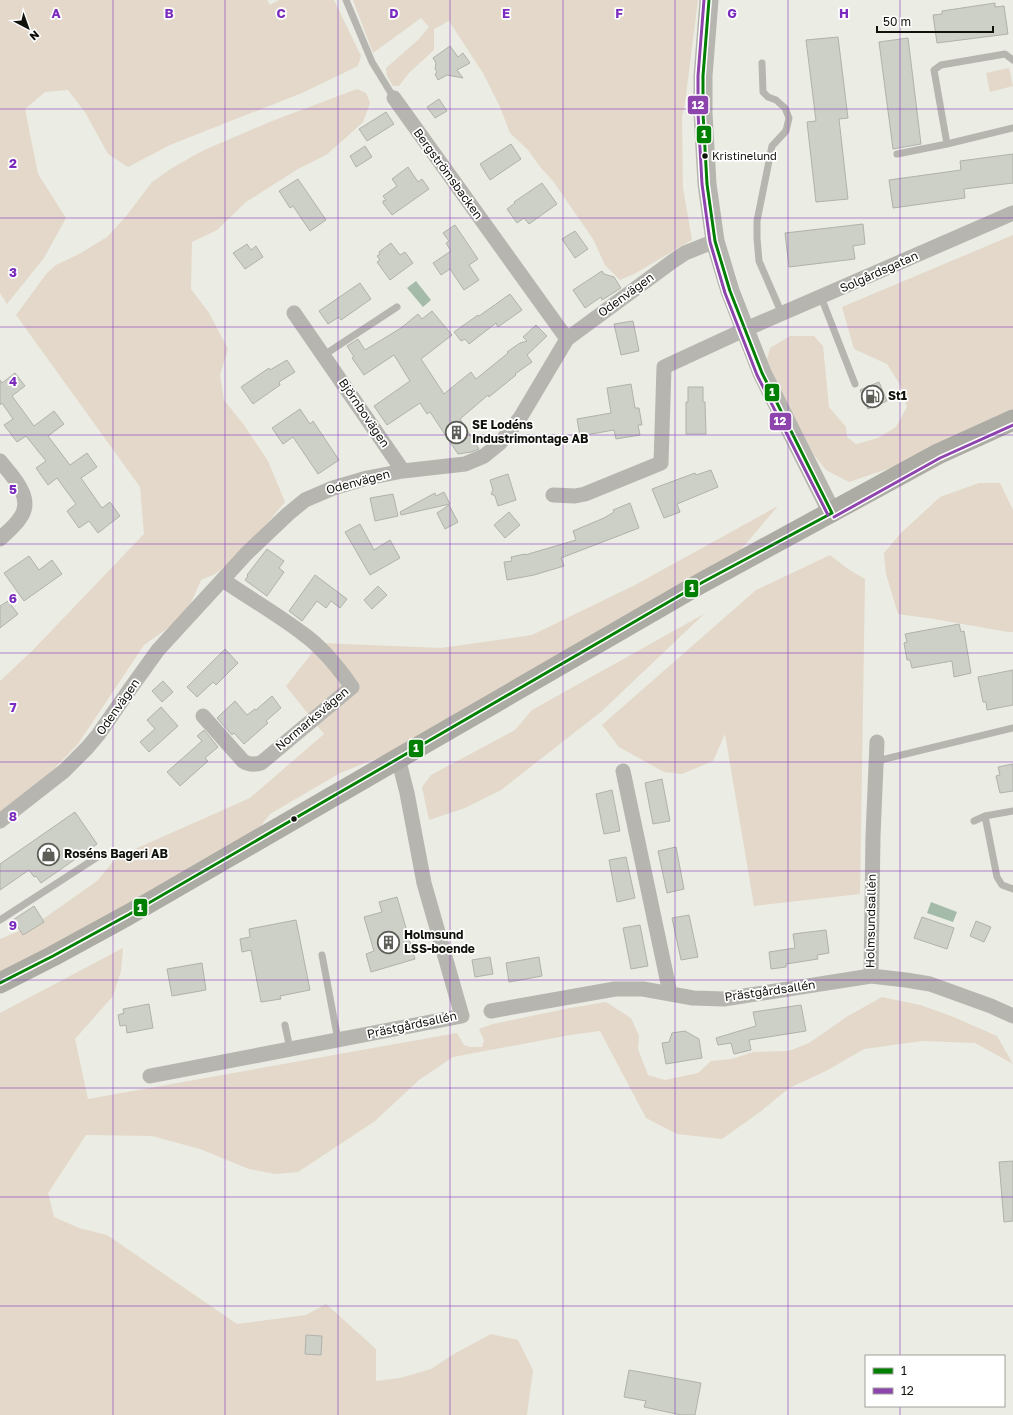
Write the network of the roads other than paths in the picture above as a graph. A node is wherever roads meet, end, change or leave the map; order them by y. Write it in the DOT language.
graph roads {
  1 [pos="346,0"];
  2 [pos="709,0"];
  3 [pos="1013,60"];
  4 [pos="762,63"];
  5 [pos="394,98"];
  6 [pos="1013,128"];
  7 [pos="947,144"];
  8 [pos="896,154"];
  9 [pos="1013,213"];
  10 [pos="715,241"];
  11 [pos="821,297"];
  12 [pos="397,307"];
  13 [pos="294,313"];
  14 [pos="782,315"];
  15 [pos="744,330"];
  16 [pos="567,339"];
  17 [pos="324,355"];
  18 [pos="855,384"];
  19 [pos="1013,420"];
  20 [pos="0,460"];
  21 [pos="403,471"];
  22 [pos="553,496"];
  23 [pos="832,513"];
  24 [pos="0,538"];
  25 [pos="223,580"];
  26 [pos="203,716"];
  27 [pos="1013,728"];
  28 [pos="877,742"];
  29 [pos="398,758"];
  30 [pos="877,761"];
  31 [pos="623,771"];
  32 [pos="1013,811"];
  33 [pos="985,816"];
  34 [pos="0,821"];
  35 [pos="974,821"];
  36 [pos="99,856"];
  37 [pos="1013,889"];
  38 [pos="0,920"];
  39 [pos="322,955"];
  40 [pos="871,976"];
  41 [pos="0,982"];
  42 [pos="670,993"];
  43 [pos="491,1011"];
  44 [pos="1013,1016"];
  45 [pos="285,1025"];
  46 [pos="338,1040"];
  47 [pos="290,1049"];
  48 [pos="150,1076"];
  1 -- 5 [label="lane, Bergströmsbacken"];
  2 -- 10 [label="street"];
  3 -- 7 [label="lane"];
  4 -- 14 [label="lane"];
  5 -- 16 [label="street, Bergströmsbacken"];
  6 -- 7 [label="lane"];
  7 -- 8 [label="lane"];
  9 -- 11 [label="street, Solgårdsgatan"];
  10 -- 15 [label="street"];
  10 -- 16 [label="street, Odenvägen"];
  11 -- 14 [label="street, Solgårdsgatan"];
  11 -- 18 [label="lane"];
  12 -- 17 [label="lane"];
  13 -- 17 [label="street, Björnbovägen"];
  14 -- 15 [label="street, Solgårdsgatan"];
  15 -- 22 [label="street, Solgårdsgatan"];
  15 -- 23 [label="street"];
  16 -- 21 [label="street, Odenvägen"];
  17 -- 21 [label="street, Björnbovägen"];
  19 -- 23 [label="main road"];
  20 -- 24 [label="street"];
  21 -- 25 [label="street, Odenvägen"];
  23 -- 29 [label="main road"];
  25 -- 26 [label="street, Normarksvägen"];
  25 -- 34 [label="street, Odenvägen"];
  27 -- 30 [label="lane"];
  28 -- 30 [label="street, Holmsundsallén"];
  29 -- 41 [label="main road"];
  29 -- 46 [label="street, Prästgårdsallén"];
  30 -- 40 [label="street, Holmsundsallén"];
  31 -- 42 [label="street"];
  32 -- 33 [label="lane"];
  33 -- 35 [label="lane"];
  33 -- 37 [label="lane"];
  36 -- 38 [label="lane"];
  39 -- 46 [label="lane"];
  40 -- 42 [label="street, Prästgårdsallén"];
  40 -- 44 [label="street, Holmsundsallén"];
  42 -- 43 [label="street, Prästgårdsallén"];
  45 -- 47 [label="lane"];
  46 -- 47 [label="street, Prästgårdsallén"];
  47 -- 48 [label="street, Prästgårdsallén"];
}
